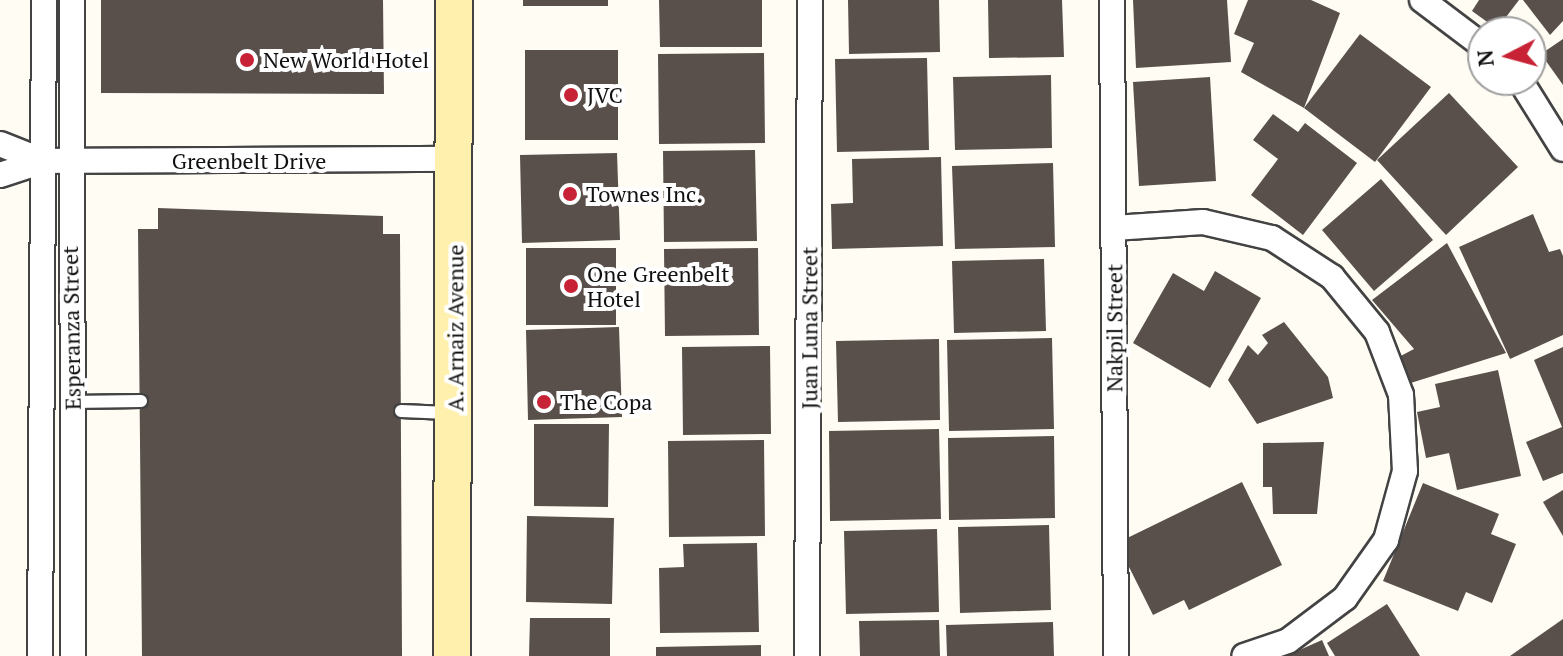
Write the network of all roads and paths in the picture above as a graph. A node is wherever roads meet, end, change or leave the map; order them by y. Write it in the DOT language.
graph roads {
  1 [pos="44,0"];
  2 [pos="72,0"];
  3 [pos="454,0"];
  4 [pos="810,0"];
  5 [pos="1112,0"];
  6 [pos="1422,0"];
  7 [pos="1467,34"];
  8 [pos="1530,96"];
  9 [pos="0,144"];
  10 [pos="1563,149"];
  11 [pos="454,159"];
  12 [pos="43,161"];
  13 [pos="70,161"];
  14 [pos="0,175"];
  15 [pos="1114,228"];
  16 [pos="141,401"];
  17 [pos="72,402"];
  18 [pos="401,411"];
  19 [pos="456,413"];
  20 [pos="40,656"];
  21 [pos="73,656"];
  22 [pos="452,656"];
  23 [pos="807,656"];
  24 [pos="1116,656"];
  25 [pos="1244,656"];
  1 -- 12 [label="street, Esperanza Street"];
  2 -- 13 [label="street, Esperanza Street"];
  3 -- 11 [label="main road, A. Arnaiz Avenue"];
  4 -- 23 [label="street, Juan Luna Street"];
  5 -- 15 [label="street, Nakpil Street"];
  6 -- 7 [label="street"];
  8 -- 10 [label="street"];
  9 -- 12 [label="street, Greenbelt Drive"];
  11 -- 13 [label="street, Greenbelt Drive"];
  11 -- 19 [label="main road, A. Arnaiz Avenue"];
  12 -- 13 [label="street, Greenbelt Drive"];
  12 -- 14 [label="street, Greenbelt Drive"];
  12 -- 20 [label="street, Esperanza Street"];
  13 -- 17 [label="street, Esperanza Street"];
  15 -- 24 [label="street, Nakpil Street"];
  15 -- 25 [label="street"];
  16 -- 17 [label="lane"];
  17 -- 21 [label="street, Esperanza Street"];
  18 -- 19 [label="lane"];
  19 -- 22 [label="main road, A. Arnaiz Avenue"];
}
